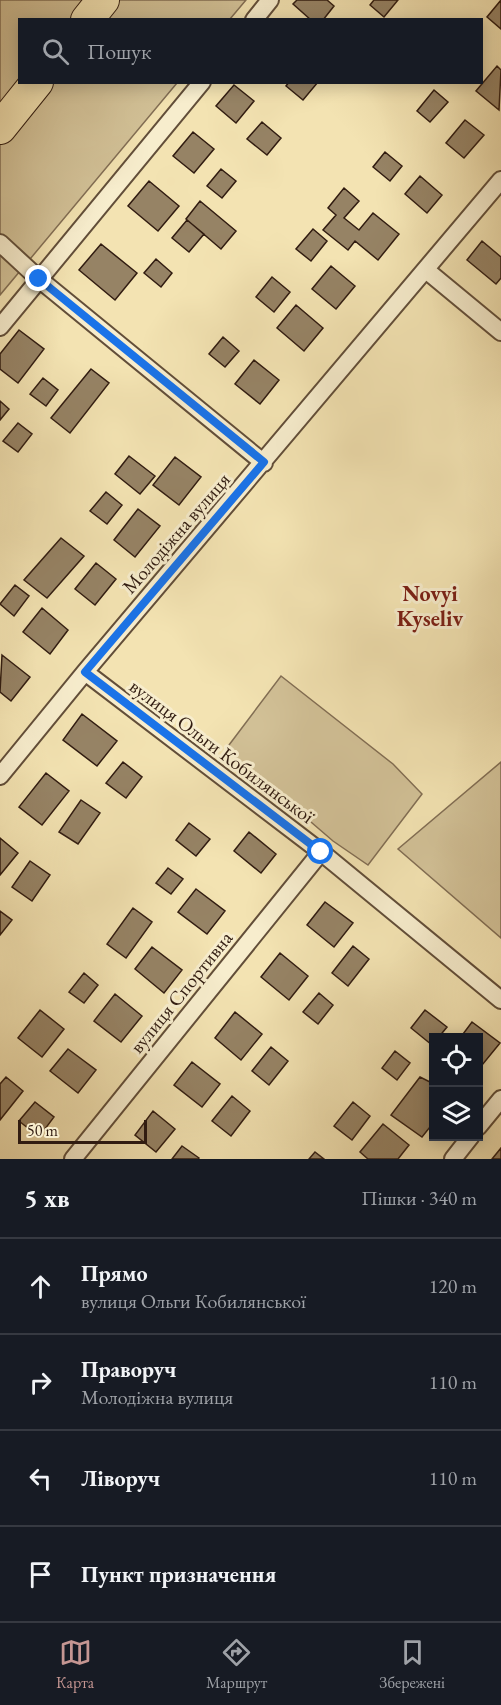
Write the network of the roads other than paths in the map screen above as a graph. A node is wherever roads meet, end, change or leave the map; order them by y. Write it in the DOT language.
graph roads {
  1 [pos="103,0"];
  2 [pos="270,0"];
  3 [pos="89,18"];
  4 [pos="256,18"];
  5 [pos="35,84"];
  6 [pos="200,84"];
  7 [pos="0,128"];
  8 [pos="501,180"];
  9 [pos="0,243"];
  10 [pos="426,270"];
  11 [pos="39,279"];
  12 [pos="0,327"];
  13 [pos="501,332"];
  14 [pos="264,462"];
  15 [pos="85,672"];
  16 [pos="0,776"];
  17 [pos="321,852"];
  18 [pos="501,1000"];
  19 [pos="501,1099"];
  20 [pos="483,1121"];
  21 [pos="468,1141"];
  22 [pos="74,1159"];
  23 [pos="453,1159"];
  1 -- 3 [label="highway"];
  2 -- 4 [label="street"];
  5 -- 7 [label="highway"];
  6 -- 11 [label="street"];
  8 -- 10 [label="street, Молодіжна вулиця"];
  9 -- 11 [label="street"];
  10 -- 13 [label="street"];
  10 -- 14 [label="street, Молодіжна вулиця"];
  11 -- 12 [label="street"];
  11 -- 14 [label="street"];
  14 -- 15 [label="street, Молодіжна вулиця"];
  15 -- 16 [label="street, Молодіжна вулиця"];
  15 -- 17 [label="street, вулиця Ольги Кобилянської"];
  17 -- 18 [label="street, вулиця Ольги Кобилянської"];
  17 -- 22 [label="street, вулиця Спортивна"];
  19 -- 20 [label="street"];
  21 -- 23 [label="street"];
}
